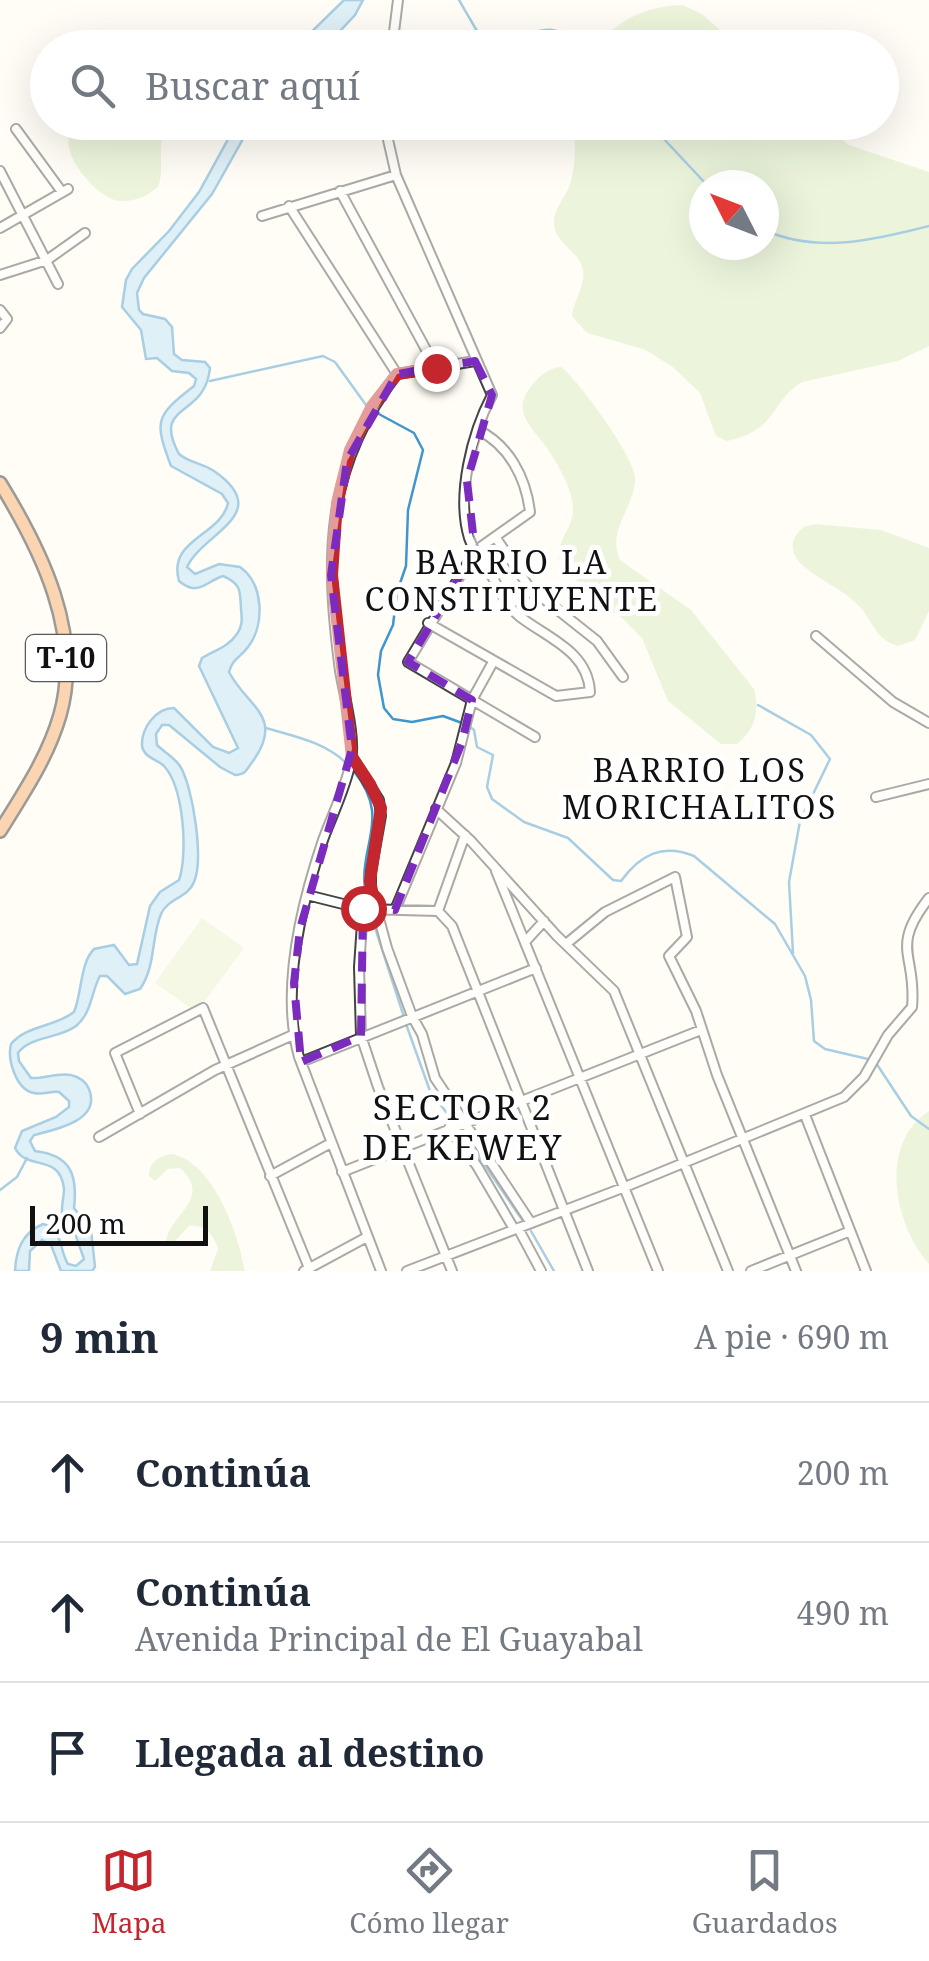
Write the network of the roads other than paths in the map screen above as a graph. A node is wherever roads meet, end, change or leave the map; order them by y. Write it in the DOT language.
graph roads {
  1 [pos="398,0"];
  2 [pos="394,30"];
  3 [pos="16,129"];
  4 [pos="388,140"];
  5 [pos="1,174"];
  6 [pos="396,175"];
  7 [pos="340,191"];
  8 [pos="289,206"];
  9 [pos="22,214"];
  10 [pos="262,216"];
  11 [pos="0,228"];
  12 [pos="84,233"];
  13 [pos="45,260"];
  14 [pos="0,275"];
  15 [pos="58,284"];
  16 [pos="0,310"];
  17 [pos="0,328"];
  18 [pos="475,362"];
  19 [pos="436,368"];
  20 [pos="397,374"];
  21 [pos="478,430"];
  22 [pos="0,483"];
  23 [pos="496,538"];
  24 [pos="474,551"];
  25 [pos="532,590"];
  26 [pos="509,605"];
  27 [pos="428,624"];
  28 [pos="816,636"];
  29 [pos="493,662"];
  30 [pos="623,677"];
  31 [pos="472,700"];
  32 [pos="929,723"];
  33 [pos="534,736"];
  34 [pos="352,757"];
  35 [pos="929,784"];
  36 [pos="876,797"];
  37 [pos="436,809"];
  38 [pos="0,830"];
  39 [pos="465,836"];
  40 [pos="494,866"];
  41 [pos="307,895"];
  42 [pos="929,898"];
  43 [pos="363,908"];
  44 [pos="376,909"];
  45 [pos="396,910"];
  46 [pos="438,911"];
  47 [pos="544,922"];
  48 [pos="525,942"];
  49 [pos="566,944"];
  50 [pos="536,968"];
  51 [pos="476,991"];
  52 [pos="412,1016"];
  53 [pos="701,1030"];
  54 [pos="295,1034"];
  55 [pos="361,1036"];
  56 [pos="639,1053"];
  57 [pos="300,1062"];
  58 [pos="225,1065"];
  59 [pos="580,1075"];
  60 [pos="522,1099"];
  61 [pos="140,1114"];
  62 [pos="805,1115"];
  63 [pos="463,1122"];
  64 [pos="449,1128"];
  65 [pos="98,1137"];
  66 [pos="744,1138"];
  67 [pos="331,1143"];
  68 [pos="402,1147"];
  69 [pos="684,1163"];
  70 [pos="342,1172"];
  71 [pos="270,1176"];
  72 [pos="625,1188"];
  73 [pos="565,1210"];
  74 [pos="531,1223"];
  75 [pos="516,1228"];
  76 [pos="848,1232"];
  77 [pos="368,1238"];
  78 [pos="446,1256"];
  79 [pos="789,1256"];
  80 [pos="326,1258"];
  81 [pos="306,1269"];
  82 [pos="331,1271"];
  83 [pos="381,1271"];
  84 [pos="407,1271"];
  85 [pos="452,1271"];
  86 [pos="542,1271"];
  87 [pos="588,1271"];
  88 [pos="658,1271"];
  89 [pos="728,1271"];
  90 [pos="751,1271"];
  91 [pos="796,1271"];
  92 [pos="866,1271"];
  1 -- 2 [label="street"];
  3 -- 9 [label="street"];
  4 -- 6 [label="street"];
  5 -- 9 [label="street"];
  6 -- 7 [label="street"];
  6 -- 18 [label="street"];
  7 -- 8 [label="street"];
  7 -- 19 [label="street"];
  8 -- 10 [label="street"];
  8 -- 20 [label="street"];
  9 -- 11 [label="street"];
  9 -- 13 [label="street"];
  12 -- 13 [label="street"];
  13 -- 14 [label="street"];
  13 -- 15 [label="street"];
  16 -- 17 [label="street"];
  18 -- 19 [label="street"];
  18 -- 21 [label="street"];
  19 -- 20 [label="street"];
  20 -- 34 [label="street"];
  21 -- 23 [label="street"];
  21 -- 24 [label="street"];
  22 -- 38 [label="highway, T-10"];
  23 -- 24 [label="street"];
  23 -- 25 [label="street"];
  24 -- 26 [label="street"];
  24 -- 27 [label="street"];
  25 -- 26 [label="street"];
  25 -- 30 [label="street"];
  26 -- 29 [label="street"];
  27 -- 29 [label="street"];
  27 -- 31 [label="street"];
  28 -- 32 [label="street"];
  29 -- 31 [label="street"];
  31 -- 33 [label="street"];
  31 -- 37 [label="street"];
  34 -- 41 [label="street"];
  34 -- 44 [label="street"];
  35 -- 36 [label="street"];
  37 -- 39 [label="street"];
  37 -- 45 [label="street"];
  39 -- 40 [label="street"];
  39 -- 46 [label="street"];
  40 -- 47 [label="street"];
  40 -- 48 [label="street"];
  41 -- 43 [label="street"];
  41 -- 54 [label="street"];
  42 -- 62 [label="street"];
  43 -- 44 [label="street"];
  43 -- 55 [label="street"];
  44 -- 45 [label="street"];
  44 -- 52 [label="street"];
  45 -- 46 [label="street"];
  46 -- 51 [label="street"];
  47 -- 48 [label="street"];
  47 -- 49 [label="street"];
  48 -- 50 [label="street"];
  49 -- 53 [label="street"];
  49 -- 56 [label="street"];
  50 -- 51 [label="street"];
  50 -- 59 [label="street"];
  51 -- 52 [label="street"];
  51 -- 60 [label="street"];
  52 -- 55 [label="street"];
  52 -- 63 [label="street"];
  53 -- 56 [label="street"];
  53 -- 66 [label="street"];
  54 -- 57 [label="street"];
  54 -- 58 [label="street"];
  55 -- 57 [label="street"];
  55 -- 68 [label="street"];
  56 -- 59 [label="street"];
  56 -- 69 [label="street"];
  57 -- 67 [label="street"];
  58 -- 61 [label="street"];
  58 -- 61 [label="street"];
  58 -- 71 [label="street"];
  59 -- 60 [label="street"];
  59 -- 72 [label="street"];
  60 -- 63 [label="street"];
  60 -- 73 [label="street"];
  61 -- 65 [label="street"];
  62 -- 66 [label="street"];
  62 -- 76 [label="street"];
  63 -- 64 [label="street"];
  63 -- 74 [label="street"];
  64 -- 68 [label="street"];
  64 -- 75 [label="street"];
  66 -- 69 [label="street"];
  66 -- 79 [label="street"];
  67 -- 70 [label="street"];
  67 -- 71 [label="street"];
  68 -- 70 [label="street"];
  68 -- 78 [label="street"];
  69 -- 72 [label="street"];
  69 -- 89 [label="street"];
  70 -- 77 [label="street"];
  71 -- 81 [label="street"];
  72 -- 73 [label="street"];
  72 -- 88 [label="street"];
  73 -- 74 [label="street"];
  73 -- 87 [label="street"];
  74 -- 75 [label="street"];
  75 -- 78 [label="street"];
  75 -- 86 [label="street"];
  76 -- 79 [label="street"];
  76 -- 92 [label="street"];
  77 -- 80 [label="street"];
  77 -- 83 [label="street"];
  78 -- 84 [label="street"];
  78 -- 85 [label="street"];
  79 -- 90 [label="street"];
  79 -- 91 [label="street"];
  80 -- 81 [label="street"];
  80 -- 82 [label="street"];
}
